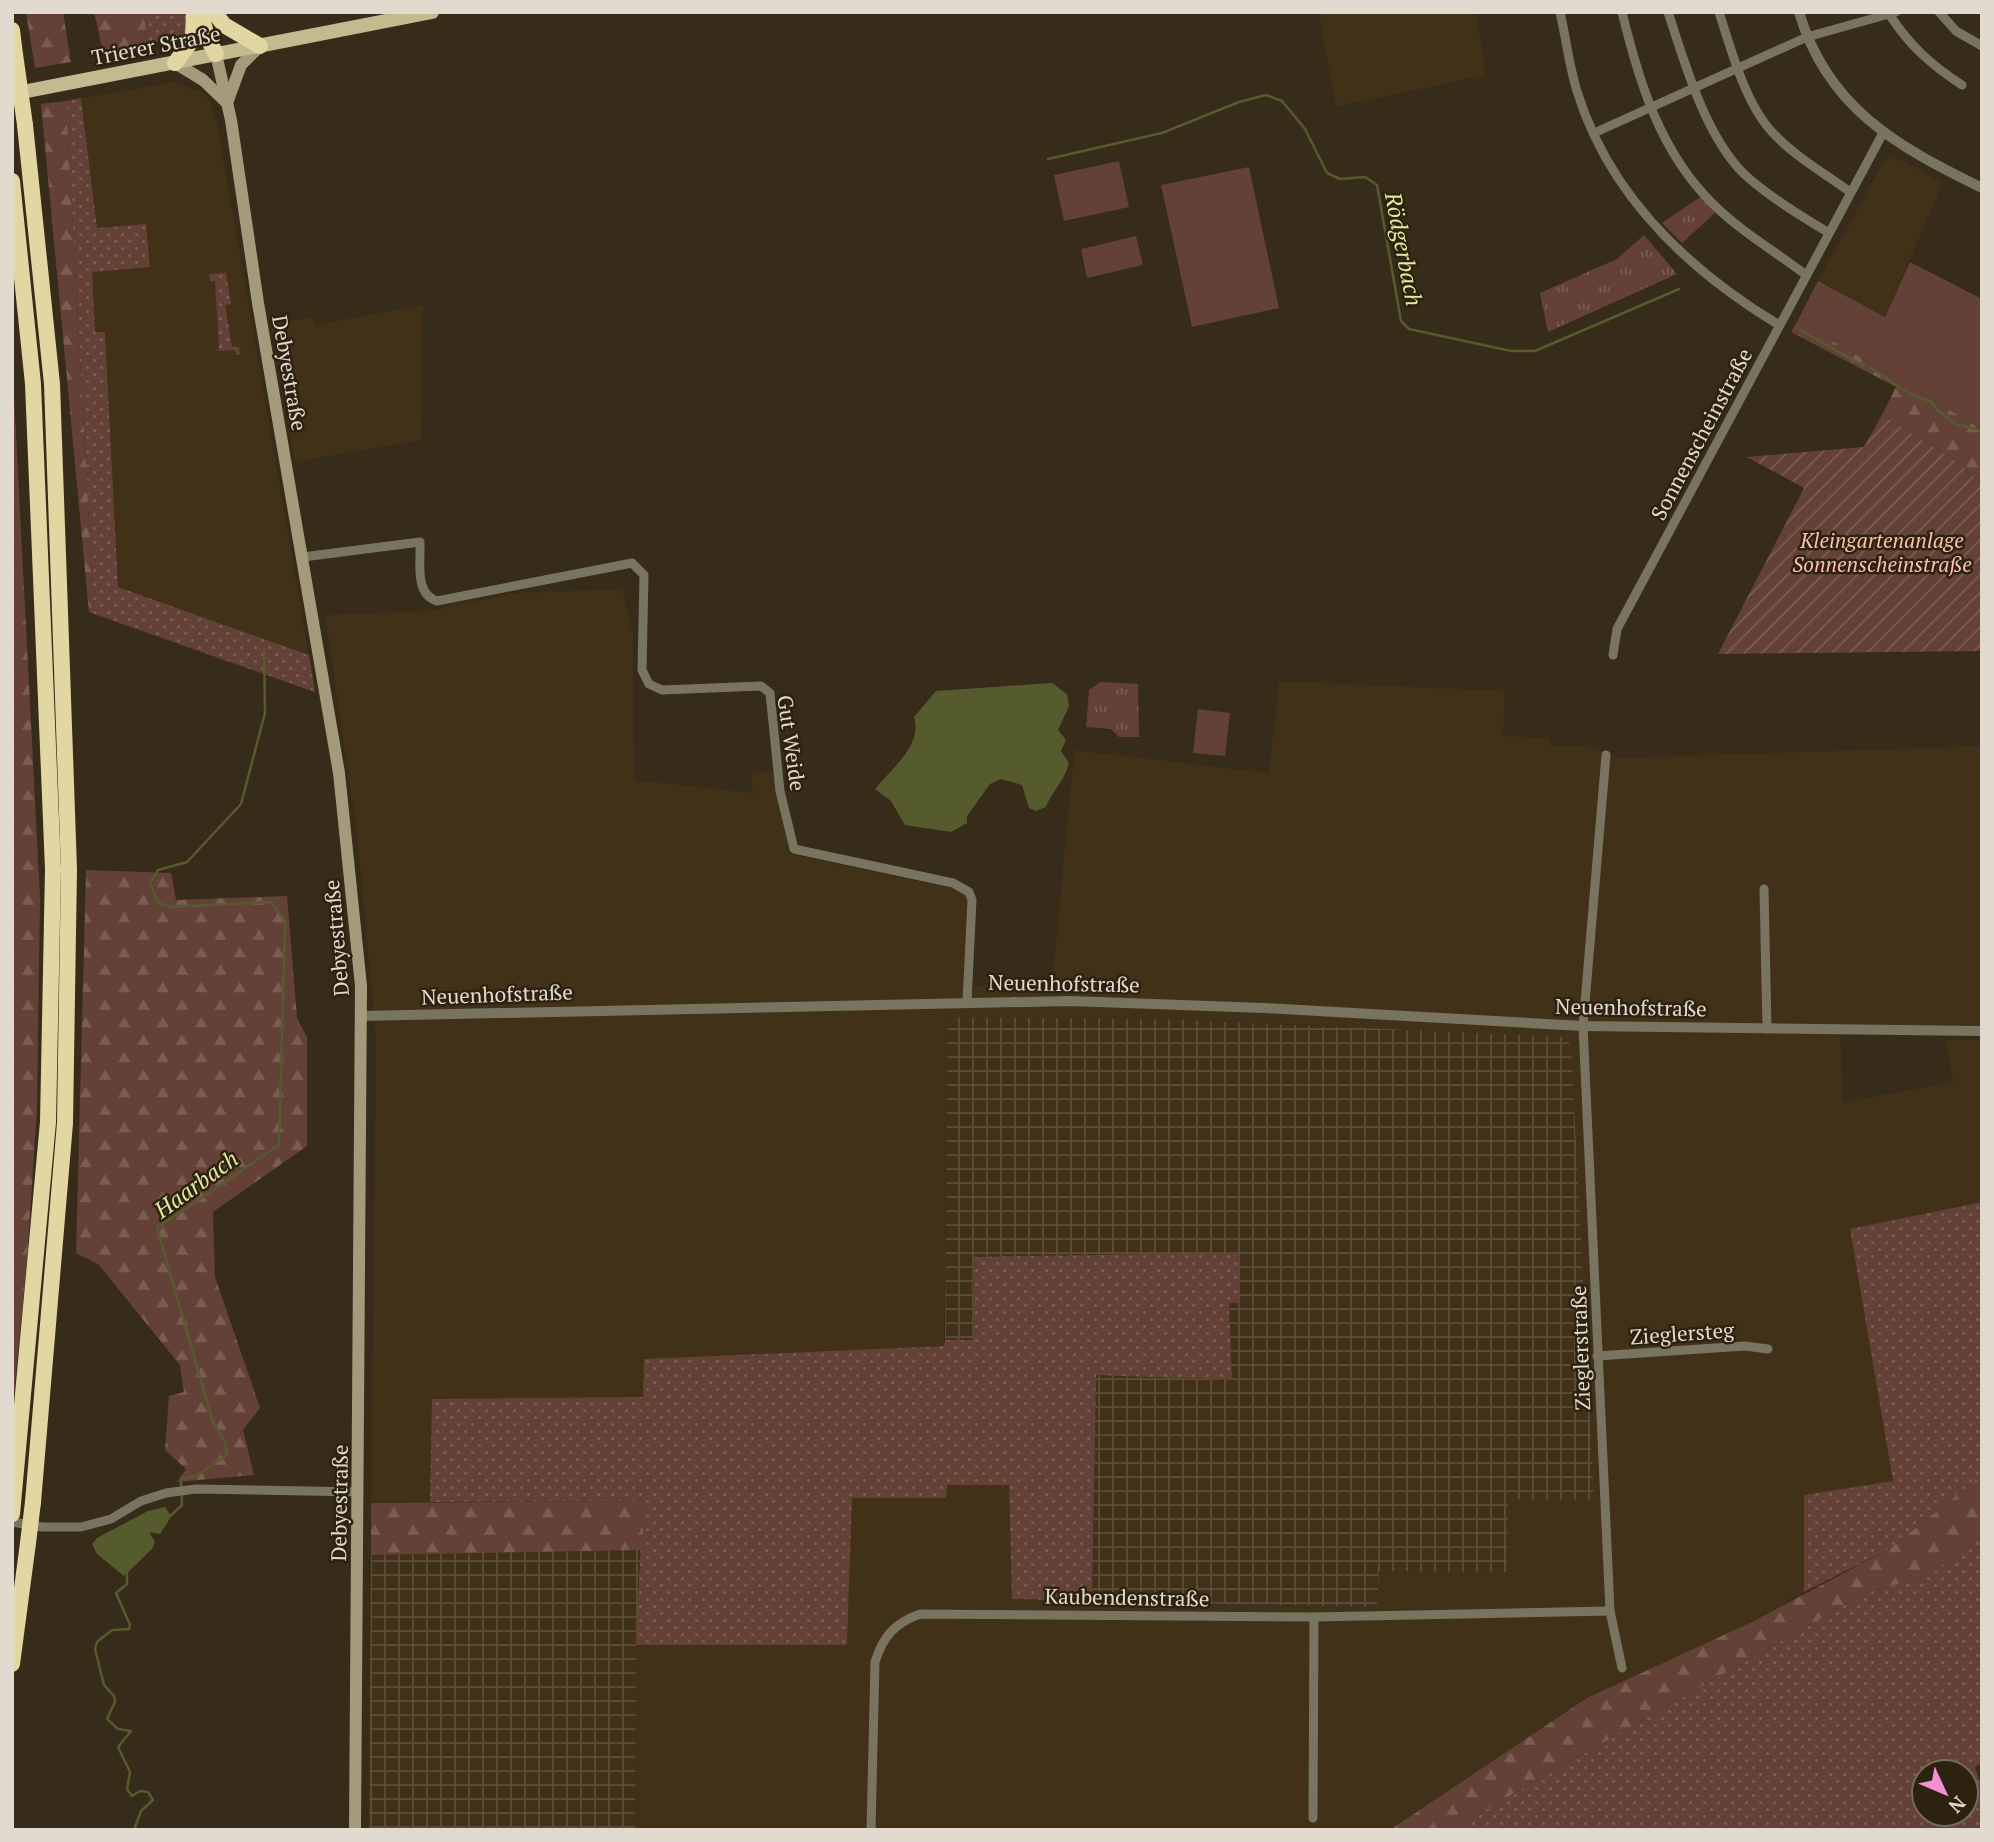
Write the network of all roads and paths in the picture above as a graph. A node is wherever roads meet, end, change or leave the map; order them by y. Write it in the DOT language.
graph roads {
  1 [pos="194,12"];
  2 [pos="201,12"];
  3 [pos="212,12"];
  4 [pos="432,12"];
  5 [pos="1560,12"];
  6 [pos="1622,12"];
  7 [pos="1668,12"];
  8 [pos="1719,12"];
  9 [pos="1799,12"];
  10 [pos="1938,12"];
  11 [pos="1893,13"];
  12 [pos="12,30"];
  13 [pos="1807,37"];
  14 [pos="260,46"];
  15 [pos="1982,46"];
  16 [pos="14,47"];
  17 [pos="216,54"];
  18 [pos="175,63"];
  19 [pos="1738,69"];
  20 [pos="1962,85"];
  21 [pos="1694,88"];
  22 [pos="12,94"];
  23 [pos="227,103"];
  24 [pos="1649,107"];
  25 [pos="1594,132"];
  26 [pos="1883,133"];
  27 [pos="12,181"];
  28 [pos="1982,188"];
  29 [pos="1850,192"];
  30 [pos="1829,233"];
  31 [pos="1806,275"];
  32 [pos="1779,325"];
  33 [pos="303,557"];
  34 [pos="1613,654"];
  35 [pos="1606,755"];
  36 [pos="1764,889"];
  37 [pos="967,1002"];
  38 [pos="361,1016"];
  39 [pos="1583,1026"];
  40 [pos="1767,1029"];
  41 [pos="1982,1031"];
  42 [pos="1768,1349"];
  43 [pos="1597,1356"];
  44 [pos="359,1492"];
  45 [pos="13,1507"];
  46 [pos="12,1522"];
  47 [pos="1610,1611"];
  48 [pos="1314,1617"];
  49 [pos="12,1664"];
  50 [pos="1622,1668"];
  51 [pos="1313,1818"];
  52 [pos="355,1830"];
  53 [pos="871,1830"];
  1 -- 18 [label="highway"];
  2 -- 17 [label="highway"];
  3 -- 14 [label="highway"];
  3 -- 17 [label="highway"];
  4 -- 14 [label="main road, Trierer Straße"];
  5 -- 25 [label="street"];
  6 -- 24 [label="street"];
  7 -- 21 [label="street"];
  8 -- 19 [label="street"];
  9 -- 13 [label="street"];
  10 -- 15 [label="street"];
  11 -- 13 [label="street"];
  11 -- 20 [label="street"];
  12 -- 16 [label="highway"];
  13 -- 19 [label="street"];
  13 -- 26 [label="street"];
  14 -- 17 [label="main road, Trierer Straße"];
  14 -- 23 [label="main road"];
  16 -- 49 [label="highway, bridge"];
  17 -- 18 [label="main road, Trierer Straße"];
  17 -- 23 [label="main road, Debyestraße"];
  18 -- 22 [label="main road, Trierer Straße"];
  18 -- 23 [label="main road"];
  19 -- 21 [label="street"];
  19 -- 29 [label="street"];
  21 -- 24 [label="street"];
  21 -- 30 [label="street"];
  23 -- 33 [label="main road, Debyestraße"];
  24 -- 25 [label="street"];
  24 -- 31 [label="street"];
  25 -- 32 [label="street"];
  26 -- 28 [label="street"];
  26 -- 29 [label="street, Sonnenscheinstraße"];
  27 -- 45 [label="highway"];
  29 -- 30 [label="street, Sonnenscheinstraße"];
  30 -- 31 [label="street, Sonnenscheinstraße"];
  31 -- 32 [label="street, Sonnenscheinstraße"];
  32 -- 34 [label="street, Sonnenscheinstraße"];
  33 -- 37 [label="street, Gut Weide"];
  33 -- 38 [label="main road, Debyestraße"];
  35 -- 39 [label="street"];
  36 -- 40 [label="street"];
  37 -- 38 [label="street, Neuenhofstraße"];
  37 -- 39 [label="street, Neuenhofstraße"];
  38 -- 44 [label="main road, Debyestraße"];
  39 -- 40 [label="street, Neuenhofstraße"];
  39 -- 43 [label="street, Zieglerstraße"];
  40 -- 41 [label="street, Neuenhofstraße"];
  42 -- 43 [label="street, Zieglersteg"];
  43 -- 47 [label="street, Zieglerstraße"];
  44 -- 46 [label="street"];
  44 -- 52 [label="main road, Debyestraße"];
  47 -- 48 [label="street, Kaubendenstraße"];
  47 -- 50 [label="street, Zieglerstraße"];
  48 -- 51 [label="street"];
  48 -- 53 [label="street, Kaubendenstraße"];
}
